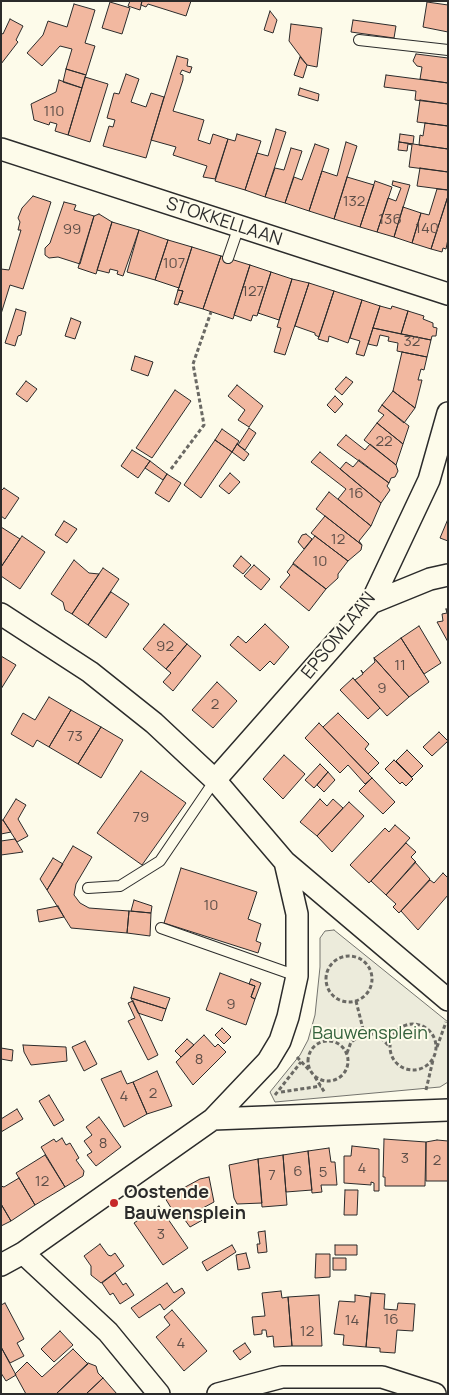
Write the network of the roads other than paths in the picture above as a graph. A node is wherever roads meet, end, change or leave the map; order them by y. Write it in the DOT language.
graph roads {
  1 [pos="360,40"];
  2 [pos="448,50"];
  3 [pos="1,149"];
  4 [pos="239,226"];
  5 [pos="228,258"];
  6 [pos="448,294"];
  7 [pos="448,414"];
  8 [pos="448,575"];
  9 [pos="371,603"];
  10 [pos="1,614"];
  11 [pos="214,780"];
  12 [pos="285,862"];
  13 [pos="88,888"];
  14 [pos="161,928"];
  15 [pos="297,976"];
  16 [pos="448,1000"];
  17 [pos="448,1110"];
  18 [pos="213,1120"];
  19 [pos="23,1252"];
  20 [pos="1,1265"];
  21 [pos="159,1394"];
  22 [pos="218,1394"];
  23 [pos="435,1394"];
  1 -- 2 [label="lane"];
  3 -- 4 [label="street, STOKKELLAAN"];
  4 -- 5 [label="lane"];
  4 -- 6 [label="street, STOKKELLAAN"];
  7 -- 9 [label="street, EPSOMLAAN"];
  8 -- 9 [label="street"];
  9 -- 11 [label="street, EPSOMLAAN"];
  10 -- 11 [label="street"];
  11 -- 12 [label="street"];
  11 -- 13 [label="lane"];
  12 -- 15 [label="street"];
  12 -- 16 [label="street"];
  14 -- 15 [label="lane"];
  15 -- 18 [label="street"];
  17 -- 18 [label="street"];
  18 -- 19 [label="street"];
  19 -- 20 [label="street"];
  19 -- 21 [label="street"];
  22 -- 23 [label="street"];
}
